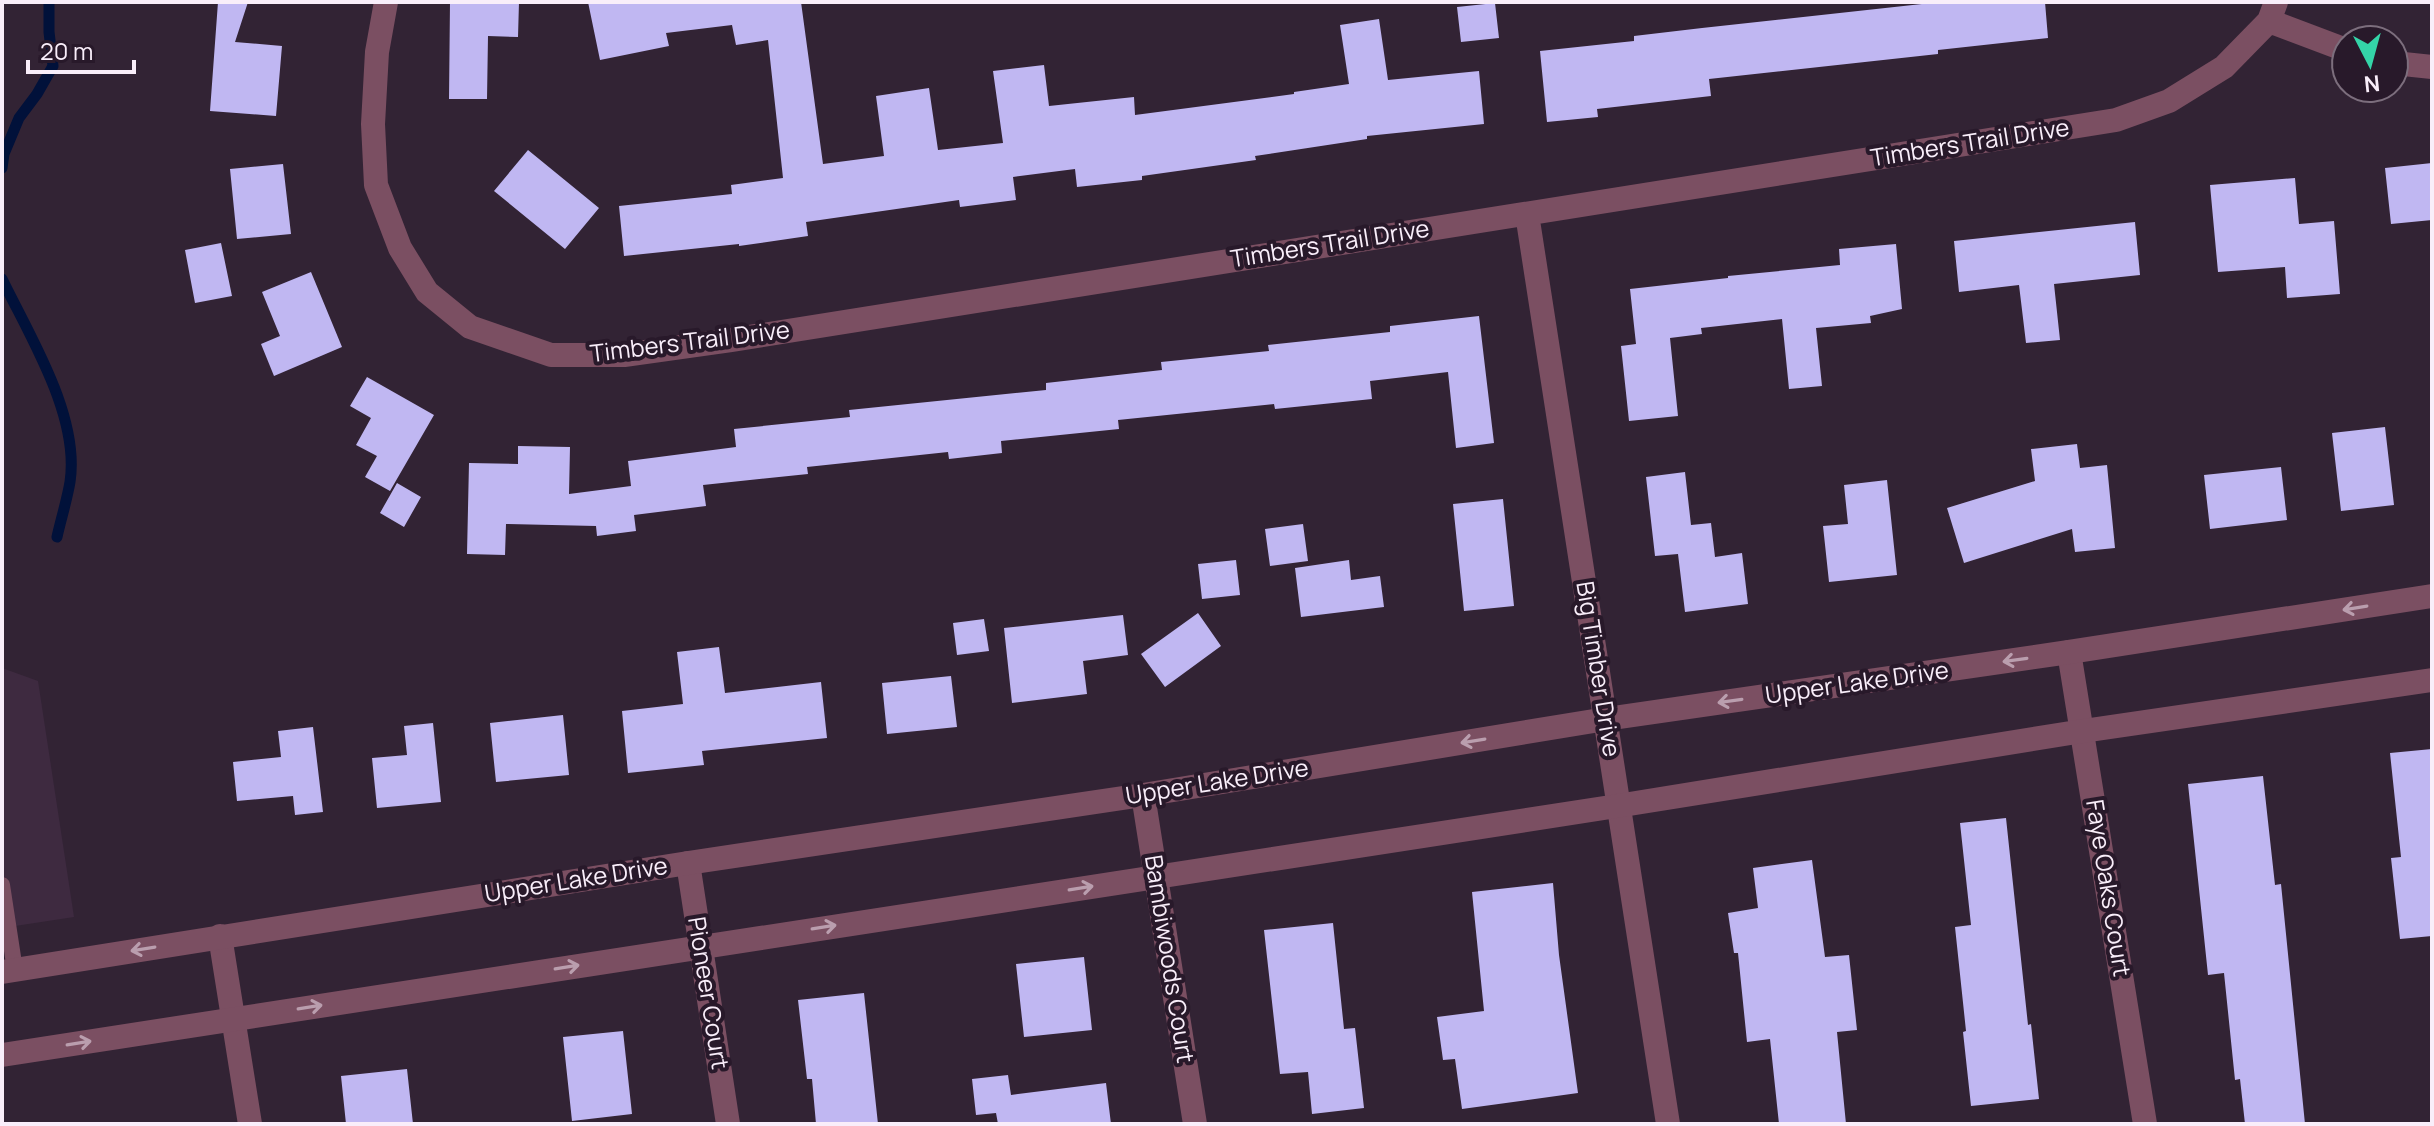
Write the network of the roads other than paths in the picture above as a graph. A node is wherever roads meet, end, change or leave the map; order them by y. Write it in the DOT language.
graph roads {
  1 [pos="386,2"];
  2 [pos="2273,12"];
  3 [pos="2330,42"];
  4 [pos="2410,65"];
  5 [pos="2432,67"];
  6 [pos="1527,214"];
  7 [pos="2432,596"];
  8 [pos="2069,652"];
  9 [pos="2432,680"];
  10 [pos="1606,719"];
  11 [pos="2083,731"];
  12 [pos="1143,795"];
  13 [pos="1617,806"];
  14 [pos="688,863"];
  15 [pos="1156,876"];
  16 [pos="2,885"];
  17 [pos="220,936"];
  18 [pos="701,946"];
  19 [pos="8,971"];
  20 [pos="233,1018"];
  21 [pos="2,1055"];
  22 [pos="250,1124"];
  23 [pos="728,1124"];
  24 [pos="1195,1124"];
  25 [pos="1668,1124"];
  26 [pos="2145,1124"];
  1 -- 6 [label="street, Timbers Trail Drive"];
  2 -- 3 [label="street"];
  2 -- 6 [label="street, Timbers Trail Drive"];
  4 -- 5 [label="street"];
  6 -- 10 [label="street, Big Timber Drive"];
  7 -- 8 [label="street, Upper Lake Drive, one-way"];
  8 -- 10 [label="street, Upper Lake Drive, one-way"];
  8 -- 11 [label="street, Faye Oaks Court"];
  9 -- 11 [label="street"];
  10 -- 12 [label="street, Upper Lake Drive, one-way"];
  10 -- 13 [label="street, Big Timber Drive"];
  11 -- 13 [label="street"];
  11 -- 26 [label="street, Faye Oaks Court"];
  12 -- 14 [label="street, Upper Lake Drive"];
  12 -- 15 [label="street, Bambiwoods Court"];
  13 -- 15 [label="street"];
  13 -- 25 [label="street, Big Timber Drive"];
  14 -- 17 [label="street, Upper Lake Drive"];
  14 -- 18 [label="street, Pioneer Court"];
  18 -- 15 [label="street, one-way"];
  15 -- 24 [label="street, Bambiwoods Court"];
  16 -- 19 [label="lane"];
  17 -- 19 [label="street, Upper Lake Drive, one-way"];
  17 -- 20 [label="street"];
  20 -- 18 [label="street, one-way"];
  18 -- 23 [label="street, Pioneer Court"];
  21 -- 20 [label="street, one-way"];
  20 -- 22 [label="street"];
}
